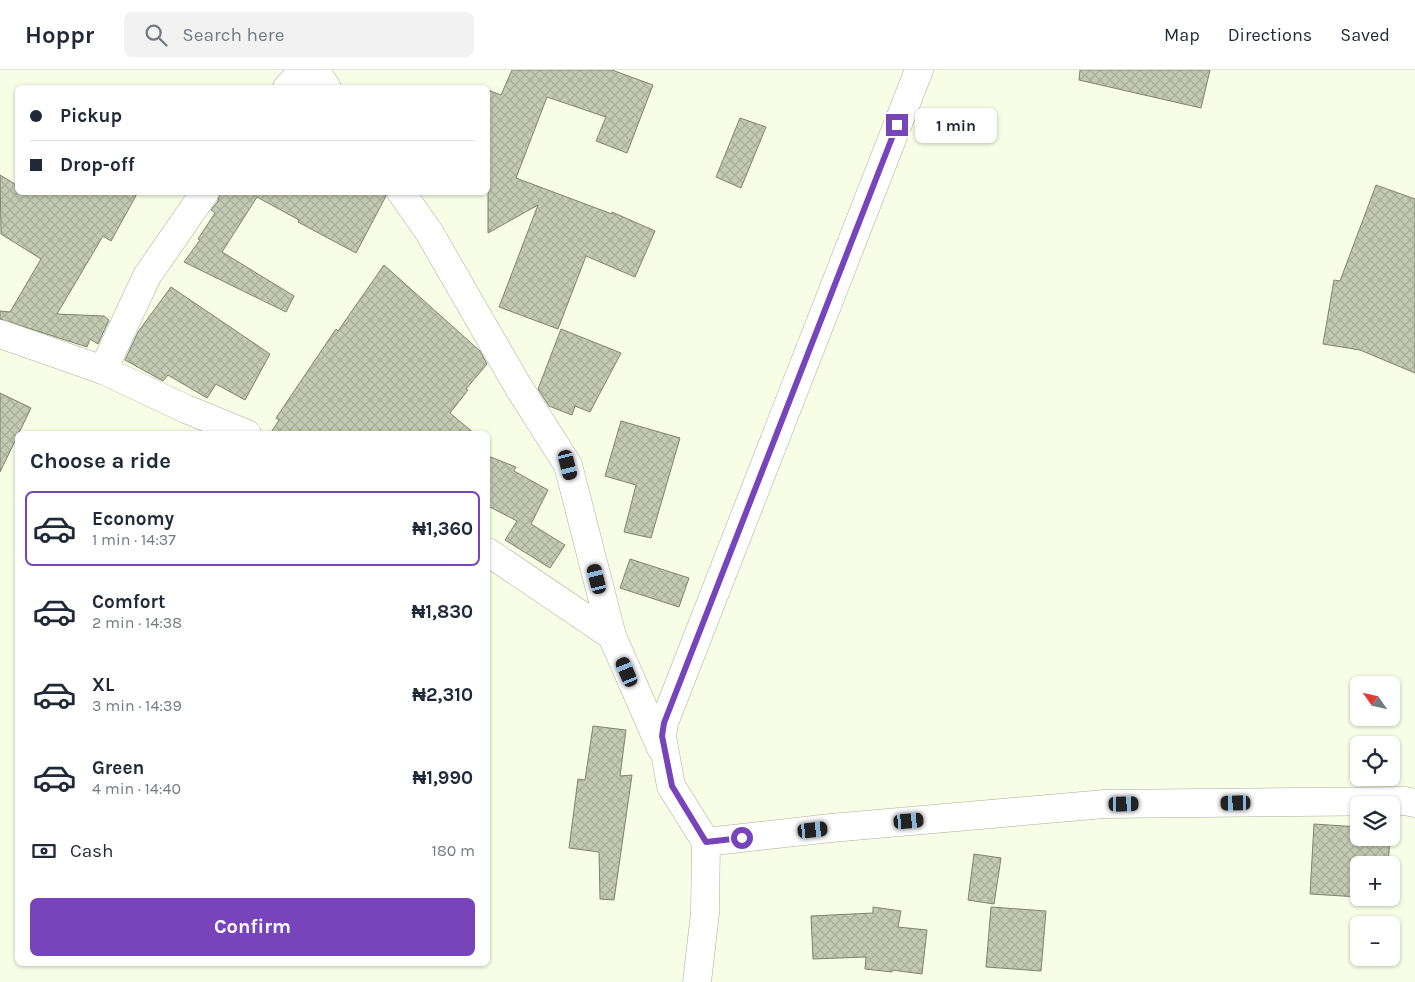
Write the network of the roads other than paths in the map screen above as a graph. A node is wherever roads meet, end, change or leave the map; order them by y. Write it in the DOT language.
graph roads {
  1 [pos="303,70"];
  2 [pos="315,70"];
  3 [pos="919,70"];
  4 [pos="290,85"];
  5 [pos="325,85"];
  6 [pos="203,195"];
  7 [pos="403,195"];
  8 [pos="0,334"];
  9 [pos="103,370"];
  10 [pos="240,431"];
  11 [pos="490,553"];
  12 [pos="612,636"];
  13 [pos="666,761"];
  14 [pos="1415,803"];
  15 [pos="706,842"];
  16 [pos="696,982"];
  1 -- 4 [label="street"];
  2 -- 5 [label="street"];
  3 -- 13 [label="street"];
  6 -- 9 [label="street"];
  7 -- 12 [label="street"];
  8 -- 9 [label="street"];
  9 -- 10 [label="street"];
  11 -- 12 [label="street"];
  12 -- 13 [label="street"];
  13 -- 15 [label="street"];
  14 -- 15 [label="street"];
  15 -- 16 [label="street"];
}
